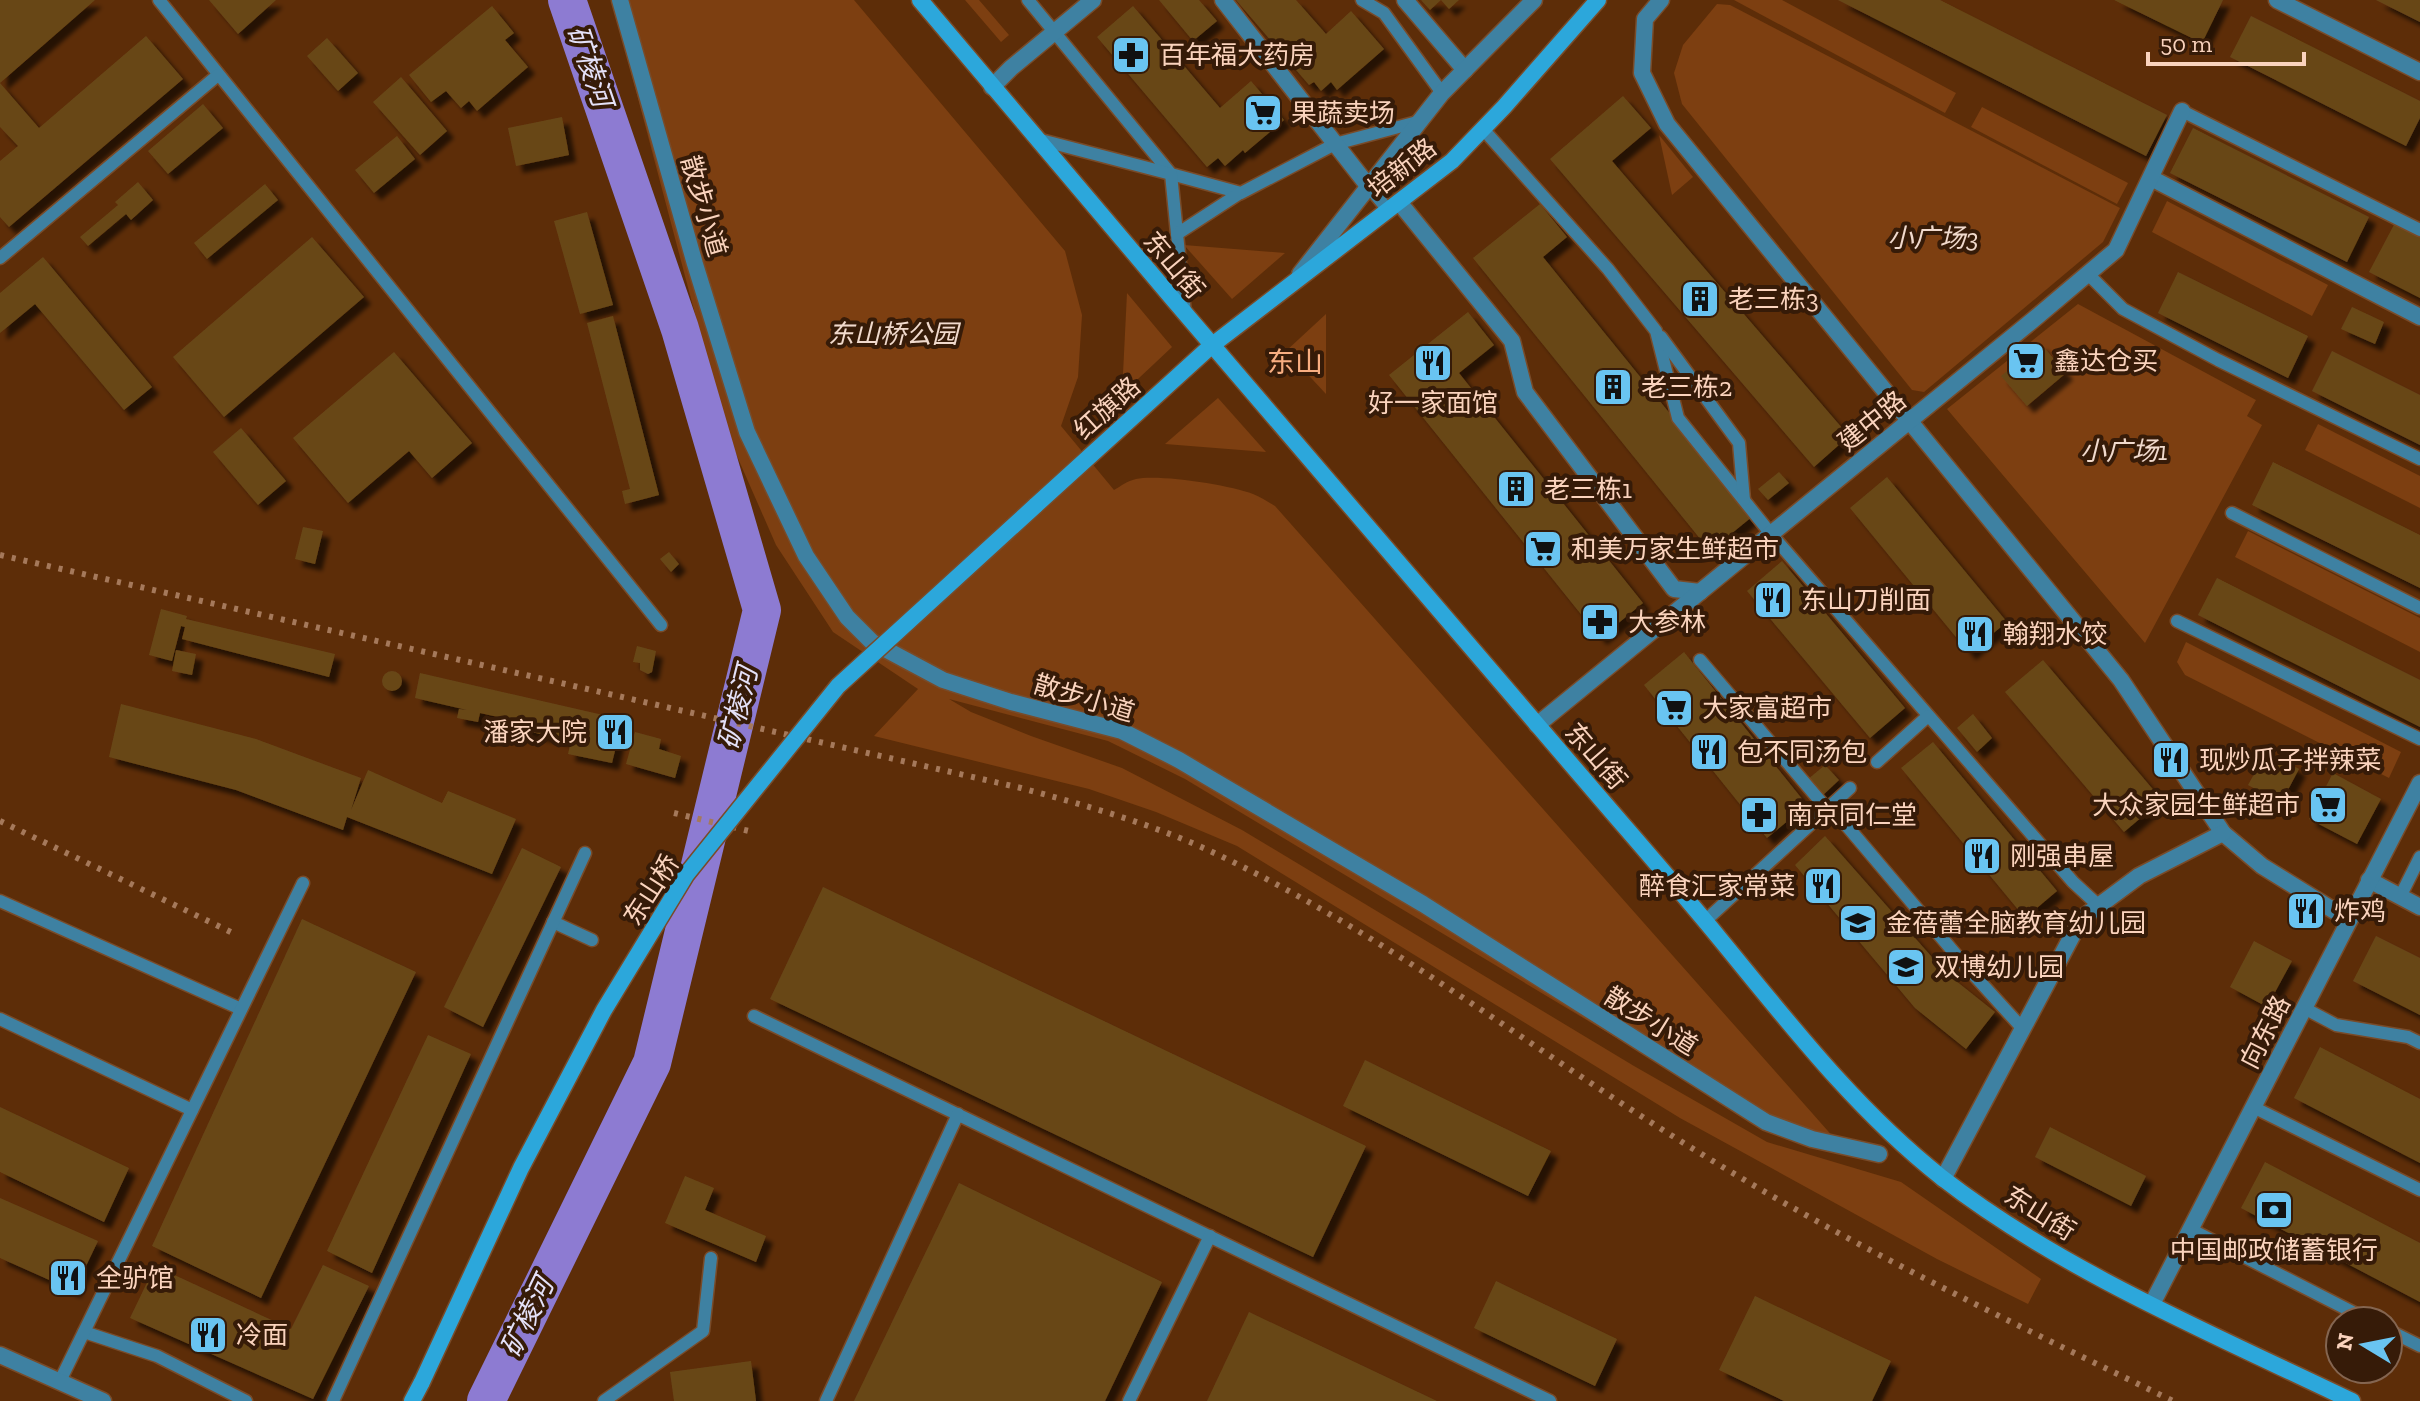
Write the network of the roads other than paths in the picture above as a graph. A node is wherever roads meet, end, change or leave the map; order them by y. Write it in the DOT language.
graph roads {
  1 [pos="159,0"];
  2 [pos="620,0"];
  3 [pos="920,0"];
  4 [pos="1028,0"];
  5 [pos="1093,0"];
  6 [pos="1223,0"];
  7 [pos="1362,0"];
  8 [pos="1405,0"];
  9 [pos="1534,0"];
  10 [pos="1598,0"];
  11 [pos="1661,0"];
  12 [pos="2277,0"];
  13 [pos="1055,32"];
  14 [pos="1465,70"];
  15 [pos="2420,72"];
  16 [pos="218,75"];
  17 [pos="992,87"];
  18 [pos="1442,93"];
  19 [pos="2182,111"];
  20 [pos="1421,121"];
  21 [pos="1483,129"];
  22 [pos="1037,139"];
  23 [pos="1335,144"];
  24 [pos="1171,174"];
  25 [pos="2151,178"];
  26 [pos="1369,187"];
  27 [pos="1240,193"];
  28 [pos="1393,206"];
  29 [pos="2420,230"];
  30 [pos="1177,234"];
  31 [pos="0,258"];
  32 [pos="2088,274"];
  33 [pos="1295,282"];
  34 [pos="1185,316"];
  35 [pos="2420,317"];
  36 [pos="1656,331"];
  37 [pos="1211,346"];
  38 [pos="1910,422"];
  39 [pos="2420,459"];
  40 [pos="1744,500"];
  41 [pos="1035,506"];
  42 [pos="2232,513"];
  43 [pos="1771,534"];
  44 [pos="1700,592"];
  45 [pos="2420,608"];
  46 [pos="2177,621"];
  47 [pos="661,625"];
  48 [pos="1700,660"];
  49 [pos="1928,716"];
  50 [pos="1537,725"];
  51 [pos="2420,739"];
  52 [pos="1877,762"];
  53 [pos="2420,783"];
  54 [pos="1850,788"];
  55 [pos="1828,808"];
  56 [pos="2223,833"];
  57 [pos="585,853"];
  58 [pos="2420,857"];
  59 [pos="2369,880"];
  60 [pos="303,883"];
  61 [pos="2400,897"];
  62 [pos="0,901"];
  63 [pos="2099,906"];
  64 [pos="2420,907"];
  65 [pos="2349,920"];
  66 [pos="1705,921"];
  67 [pos="553,922"];
  68 [pos="592,940"];
  69 [pos="2304,1008"];
  70 [pos="241,1009"];
  71 [pos="754,1016"];
  72 [pos="0,1019"];
  73 [pos="2023,1029"];
  74 [pos="2420,1043"];
  75 [pos="192,1110"];
  76 [pos="2260,1110"];
  77 [pos="958,1114"];
  78 [pos="1879,1154"];
  79 [pos="1943,1179"];
  80 [pos="2420,1190"];
  81 [pos="2190,1229"];
  82 [pos="1210,1236"];
  83 [pos="711,1258"];
  84 [pos="2152,1304"];
  85 [pos="2339,1305"];
  86 [pos="84,1332"];
  87 [pos="0,1355"];
  88 [pos="60,1381"];
  89 [pos="422,1382"];
  90 [pos="103,1401"];
  91 [pos="246,1401"];
  92 [pos="333,1401"];
  93 [pos="412,1401"];
  94 [pos="420,1401"];
  95 [pos="604,1401"];
  96 [pos="826,1401"];
  97 [pos="1129,1401"];
  98 [pos="1550,1401"];
  99 [pos="2352,1401"];
  1 -- 16 [label="lane"];
  2 -- 78 [label="street, 散步小道"];
  3 -- 17 [label="main road, 东山街"];
  4 -- 13 [label="lane"];
  5 -- 13 [label="street"];
  6 -- 23 [label="street"];
  7 -- 18 [label="lane"];
  8 -- 14 [label="street"];
  9 -- 14 [label="street"];
  10 -- 21 [label="main road, 培新路"];
  11 -- 38 [label="street"];
  12 -- 15 [label="street"];
  13 -- 17 [label="street"];
  13 -- 24 [label="lane"];
  14 -- 18 [label="street"];
  16 -- 31 [label="lane"];
  16 -- 47 [label="lane"];
  17 -- 22 [label="main road, 东山街"];
  18 -- 20 [label="street"];
  19 -- 25 [label="street, 建中路"];
  19 -- 29 [label="lane"];
  20 -- 23 [label="lane"];
  20 -- 26 [label="street"];
  21 -- 28 [label="main road, 培新路"];
  21 -- 36 [label="lane"];
  22 -- 24 [label="lane"];
  22 -- 34 [label="main road, 东山街"];
  23 -- 26 [label="street"];
  23 -- 27 [label="lane"];
  24 -- 27 [label="lane"];
  24 -- 30 [label="lane"];
  25 -- 32 [label="street, 建中路"];
  25 -- 35 [label="street"];
  26 -- 28 [label="lane"];
  26 -- 33 [label="street"];
  27 -- 30 [label="lane"];
  28 -- 33 [label="main road, 培新路"];
  28 -- 44 [label="street"];
  30 -- 34 [label="lane"];
  32 -- 38 [label="street, 建中路"];
  32 -- 39 [label="lane"];
  33 -- 37 [label="main road, 培新路"];
  34 -- 37 [label="main road, 东山街"];
  36 -- 40 [label="lane"];
  36 -- 40 [label="lane"];
  37 -- 41 [label="main road, 红旗路"];
  37 -- 50 [label="main road, 东山街"];
  38 -- 43 [label="street, 建中路"];
  38 -- 56 [label="street"];
  40 -- 43 [label="lane"];
  41 -- 89 [label="main road, 东山桥, bridge"];
  42 -- 45 [label="lane"];
  43 -- 44 [label="street, 建中路"];
  43 -- 49 [label="lane"];
  44 -- 50 [label="street, 建中路"];
  46 -- 51 [label="lane"];
  48 -- 55 [label="lane"];
  49 -- 52 [label="lane"];
  49 -- 63 [label="lane"];
  50 -- 66 [label="main road, 东山街"];
  53 -- 59 [label="street, 向东路"];
  54 -- 55 [label="lane"];
  55 -- 66 [label="lane"];
  55 -- 73 [label="lane"];
  56 -- 63 [label="street"];
  56 -- 65 [label="street"];
  57 -- 67 [label="lane"];
  58 -- 61 [label="lane"];
  59 -- 61 [label="street"];
  59 -- 65 [label="street, 向东路"];
  60 -- 70 [label="lane"];
  61 -- 64 [label="street"];
  62 -- 70 [label="lane"];
  63 -- 73 [label="street"];
  65 -- 69 [label="street, 向东路"];
  66 -- 79 [label="main road, 东山街"];
  67 -- 68 [label="lane"];
  67 -- 92 [label="lane"];
  69 -- 74 [label="lane"];
  69 -- 76 [label="street, 向东路"];
  70 -- 75 [label="lane"];
  71 -- 77 [label="lane"];
  72 -- 75 [label="lane"];
  73 -- 79 [label="street"];
  75 -- 86 [label="lane"];
  76 -- 80 [label="lane"];
  76 -- 81 [label="street, 向东路"];
  77 -- 82 [label="lane"];
  77 -- 96 [label="lane"];
  79 -- 84 [label="main road, 东山街"];
  81 -- 84 [label="street, 向东路"];
  81 -- 85 [label="lane"];
  82 -- 97 [label="lane"];
  82 -- 98 [label="lane"];
  83 -- 95 [label="lane"];
  84 -- 99 [label="main road, 东山街"];
  86 -- 88 [label="lane"];
  86 -- 91 [label="lane"];
  87 -- 88 [label="street"];
  88 -- 90 [label="street"];
  89 -- 93 [label="main road, 东山桥"];
  89 -- 94 [label="lane"];
}
